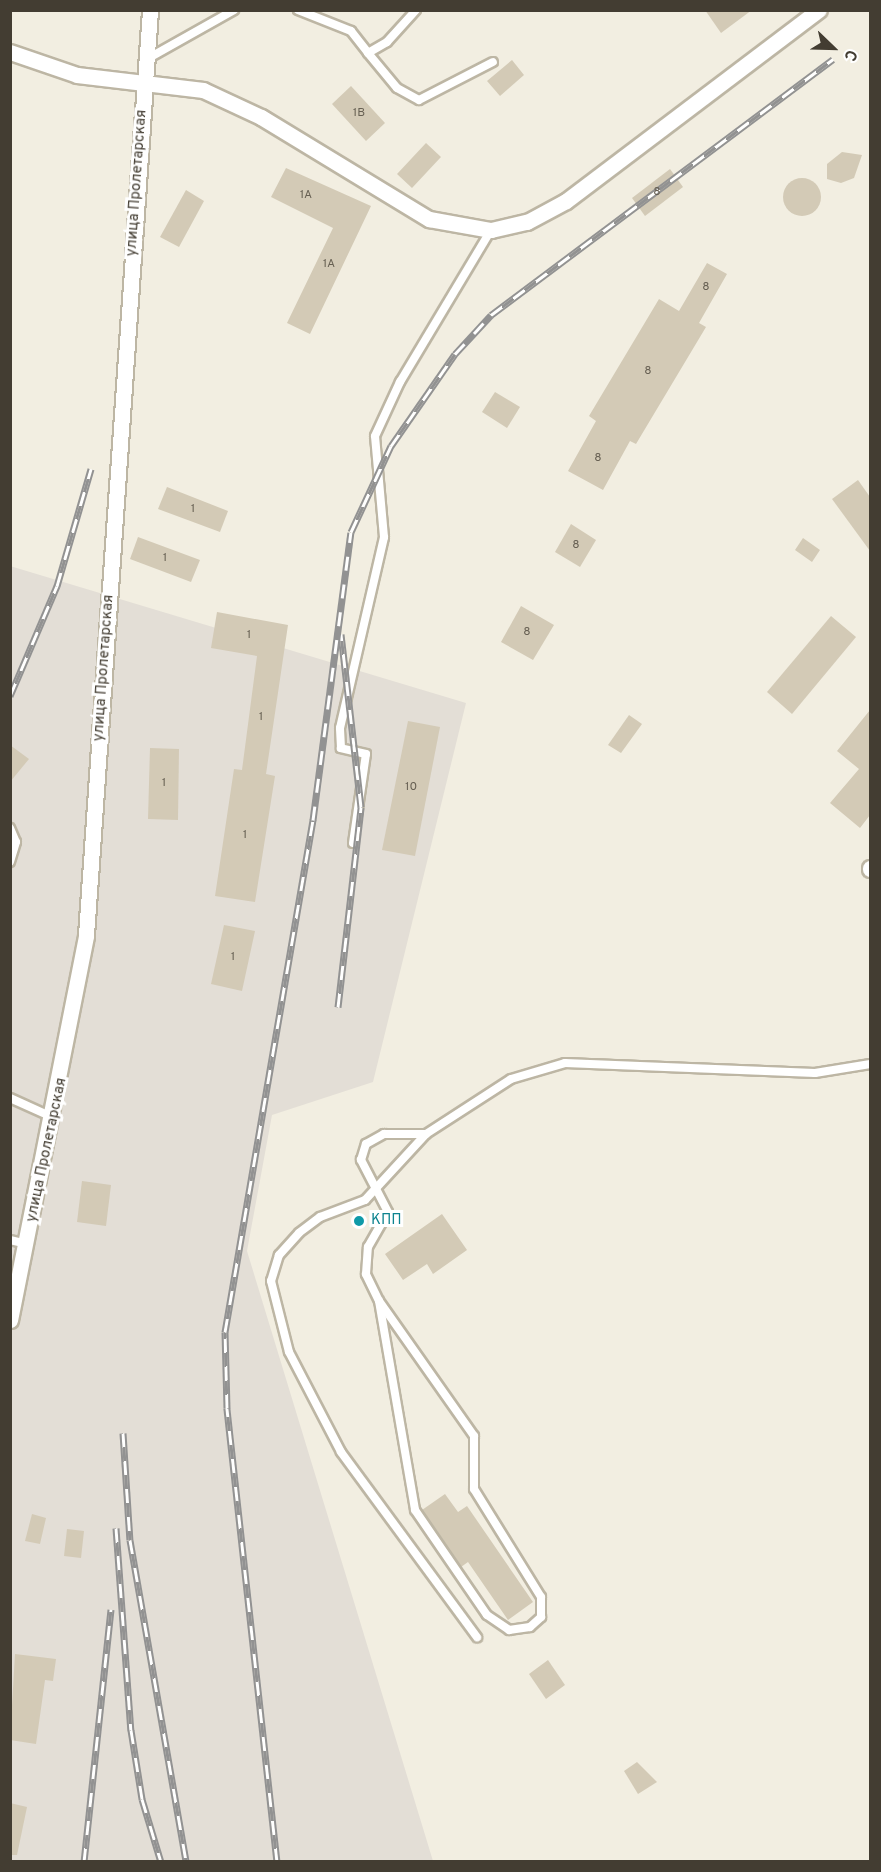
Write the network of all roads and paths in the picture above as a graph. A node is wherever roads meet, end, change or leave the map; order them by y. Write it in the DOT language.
graph roads {
  1 [pos="150,10"];
  2 [pos="234,10"];
  3 [pos="298,10"];
  4 [pos="416,10"];
  5 [pos="819,10"];
  6 [pos="10,52"];
  7 [pos="368,53"];
  8 [pos="147,59"];
  9 [pos="492,62"];
  10 [pos="144,81"];
  11 [pos="491,230"];
  12 [pos="10,828"];
  13 [pos="353,843"];
  14 [pos="10,862"];
  15 [pos="870,1064"];
  16 [pos="10,1098"];
  17 [pos="54,1118"];
  18 [pos="426,1134"];
  19 [pos="375,1192"];
  20 [pos="10,1240"];
  21 [pos="27,1244"];
  22 [pos="379,1301"];
  23 [pos="10,1320"];
  24 [pos="477,1637"];
  1 -- 8 [label="street, улица Пролетарская"];
  2 -- 8 [label="lane"];
  3 -- 7 [label="lane"];
  4 -- 7 [label="lane"];
  5 -- 11 [label="street"];
  6 -- 10 [label="street"];
  7 -- 9 [label="lane"];
  8 -- 10 [label="street, улица Пролетарская"];
  10 -- 11 [label="street"];
  10 -- 17 [label="street, улица Пролетарская"];
  11 -- 13 [label="lane"];
  12 -- 14 [label="lane"];
  15 -- 18 [label="lane"];
  16 -- 17 [label="lane"];
  17 -- 21 [label="street, улица Пролетарская"];
  18 -- 19 [label="lane"];
  18 -- 19 [label="lane"];
  19 -- 22 [label="lane"];
  19 -- 24 [label="lane"];
  20 -- 21 [label="lane"];
  21 -- 23 [label="street, улица Пролетарская"];
  22 -- 22 [label="lane"];
}
